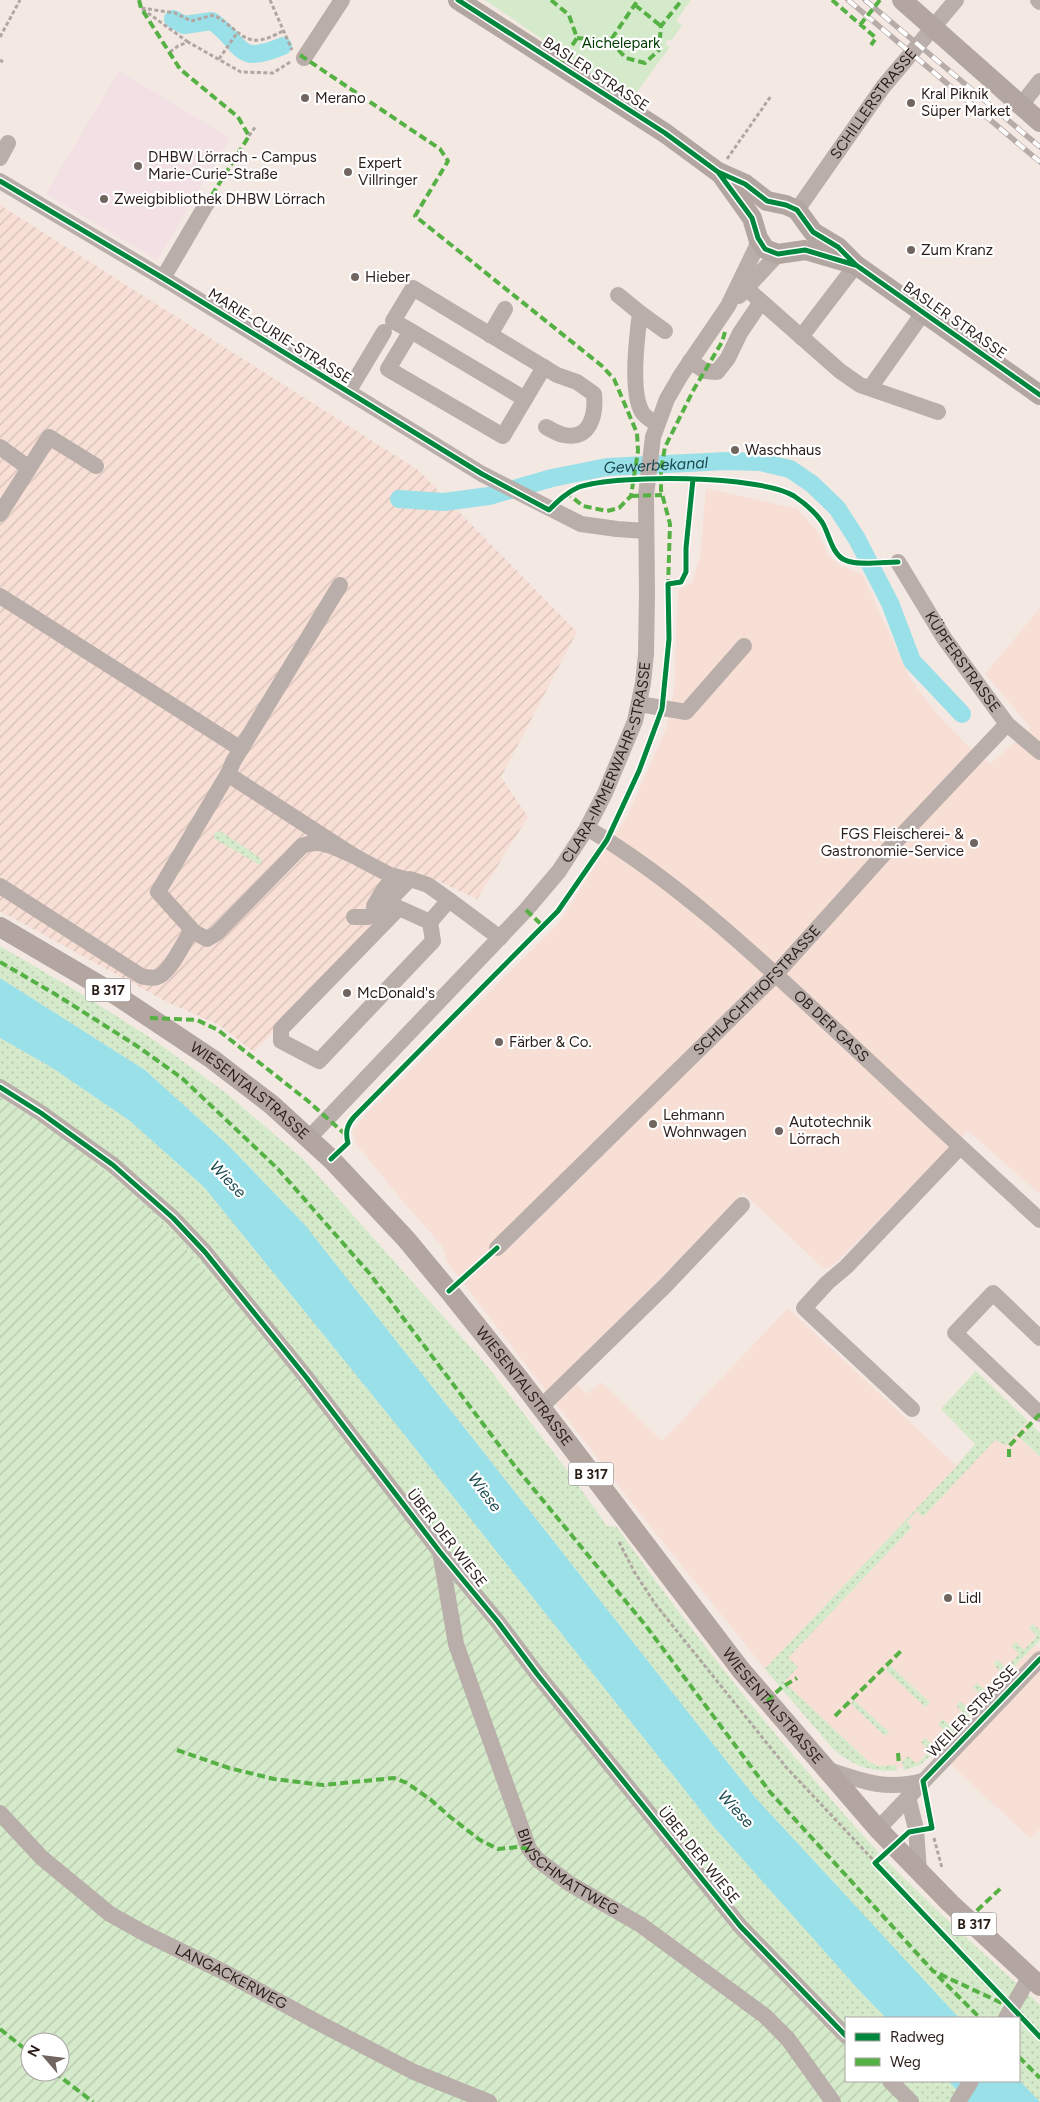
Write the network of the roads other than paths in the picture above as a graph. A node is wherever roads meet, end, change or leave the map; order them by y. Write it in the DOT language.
graph roads {
  1 [pos="342,0"];
  2 [pos="458,0"];
  3 [pos="902,0"];
  4 [pos="956,0"];
  5 [pos="933,27"];
  6 [pos="298,57"];
  7 [pos="1040,81"];
  8 [pos="1021,105"];
  9 [pos="1040,122"];
  10 [pos="8,143"];
  11 [pos="0,158"];
  12 [pos="718,172"];
  13 [pos="0,181"];
  14 [pos="207,204"];
  15 [pos="794,212"];
  16 [pos="757,234"];
  17 [pos="785,253"];
  18 [pos="856,265"];
  19 [pos="163,278"];
  20 [pos="747,289"];
  21 [pos="618,295"];
  22 [pos="761,302"];
  23 [pos="728,306"];
  24 [pos="505,309"];
  25 [pos="640,313"];
  26 [pos="923,313"];
  27 [pos="665,331"];
  28 [pos="384,332"];
  29 [pos="411,332"];
  30 [pos="490,335"];
  31 [pos="801,337"];
  32 [pos="690,361"];
  33 [pos="544,367"];
  34 [pos="870,388"];
  35 [pos="348,392"];
  36 [pos="1040,395"];
  37 [pos="525,399"];
  38 [pos="938,412"];
  39 [pos="657,424"];
  40 [pos="546,427"];
  41 [pos="0,447"];
  42 [pos="96,466"];
  43 [pos="29,468"];
  44 [pos="0,514"];
  45 [pos="646,531"];
  46 [pos="898,562"];
  47 [pos="340,585"];
  48 [pos="0,596"];
  49 [pos="744,646"];
  50 [pos="639,704"];
  51 [pos="1007,724"];
  52 [pos="241,749"];
  53 [pos="1040,752"];
  54 [pos="229,772"];
  55 [pos="587,828"];
  56 [pos="354,856"];
  57 [pos="0,886"];
  58 [pos="449,900"];
  59 [pos="430,922"];
  60 [pos="0,927"];
  61 [pos="194,932"];
  62 [pos="500,938"];
  63 [pos="776,974"];
  64 [pos="0,1087"];
  65 [pos="309,1138"];
  66 [pos="960,1147"];
  67 [pos="742,1205"];
  68 [pos="1040,1220"];
  69 [pos="497,1248"];
  70 [pos="1040,1338"];
  71 [pos="541,1407"];
  72 [pos="912,1409"];
  73 [pos="1040,1414"];
  74 [pos="440,1552"];
  75 [pos="1040,1659"];
  76 [pos="826,1769"];
  77 [pos="923,1781"];
  78 [pos="908,1798"];
  79 [pos="0,1813"];
  80 [pos="878,1828"];
  81 [pos="919,1871"];
  82 [pos="1035,1981"];
  83 [pos="1009,2013"];
  84 [pos="845,2035"];
  85 [pos="891,2082"];
  86 [pos="969,2082"];
  87 [pos="490,2102"];
  88 [pos="832,2102"];
  89 [pos="911,2102"];
  90 [pos="958,2102"];
  1 -- 6 [label="street"];
  2 -- 12 [label="main road, BASLER STRASSE"];
  3 -- 5 [label="main road"];
  4 -- 5 [label="street, SCHILLERSTRASSE"];
  5 -- 8 [label="main road"];
  5 -- 15 [label="street, SCHILLERSTRASSE"];
  7 -- 8 [label="street"];
  8 -- 9 [label="main road"];
  10 -- 11 [label="street"];
  12 -- 15 [label="main road, BASLER STRASSE"];
  12 -- 16 [label="main road, BASLER STRASSE"];
  13 -- 19 [label="street, MARIE-CURIE-STRASSE"];
  14 -- 19 [label="street"];
  15 -- 16 [label="main road"];
  15 -- 17 [label="main road"];
  15 -- 18 [label="main road, BASLER STRASSE"];
  16 -- 17 [label="main road, BASLER STRASSE"];
  16 -- 23 [label="street, CLARA-IMMERWAHR-STRASSE"];
  17 -- 18 [label="main road, BASLER STRASSE"];
  17 -- 20 [label="street, CLARA-IMMERWAHR-STRASSE"];
  18 -- 26 [label="main road, BASLER STRASSE"];
  18 -- 31 [label="street"];
  19 -- 35 [label="street, MARIE-CURIE-STRASSE"];
  20 -- 22 [label="street"];
  20 -- 23 [label="street, CLARA-IMMERWAHR-STRASSE"];
  21 -- 25 [label="street"];
  22 -- 31 [label="street"];
  22 -- 32 [label="street"];
  23 -- 32 [label="street, CLARA-IMMERWAHR-STRASSE"];
  24 -- 30 [label="street"];
  25 -- 27 [label="street"];
  25 -- 39 [label="street"];
  26 -- 34 [label="street"];
  26 -- 36 [label="main road, BASLER STRASSE"];
  28 -- 35 [label="street"];
  29 -- 30 [label="street"];
  29 -- 37 [label="street"];
  29 -- 37 [label="street"];
  30 -- 33 [label="street"];
  31 -- 34 [label="street"];
  32 -- 39 [label="street, CLARA-IMMERWAHR-STRASSE"];
  33 -- 37 [label="street"];
  33 -- 40 [label="street"];
  34 -- 38 [label="street"];
  35 -- 45 [label="street, MARIE-CURIE-STRASSE"];
  39 -- 45 [label="street, CLARA-IMMERWAHR-STRASSE"];
  41 -- 43 [label="street"];
  42 -- 43 [label="street"];
  43 -- 44 [label="street"];
  45 -- 50 [label="street, CLARA-IMMERWAHR-STRASSE"];
  46 -- 51 [label="street, KÜPFERSTRASSE"];
  47 -- 52 [label="street"];
  48 -- 52 [label="street"];
  49 -- 50 [label="street"];
  50 -- 55 [label="street, CLARA-IMMERWAHR-STRASSE"];
  51 -- 53 [label="street, KÜPFERSTRASSE"];
  51 -- 63 [label="street, SCHLACHTHOFSTRASSE"];
  52 -- 54 [label="street"];
  54 -- 56 [label="street"];
  54 -- 61 [label="street"];
  55 -- 62 [label="street, CLARA-IMMERWAHR-STRASSE"];
  55 -- 63 [label="street, OB DER GASS"];
  56 -- 58 [label="street"];
  56 -- 61 [label="street"];
  57 -- 61 [label="street"];
  58 -- 59 [label="street"];
  58 -- 62 [label="street"];
  59 -- 59 [label="street"];
  60 -- 65 [label="main road, WIESENTALSTRASSE / B 317"];
  62 -- 65 [label="street, CLARA-IMMERWAHR-STRASSE"];
  63 -- 66 [label="street, OB DER GASS"];
  63 -- 69 [label="street, SCHLACHTHOFSTRASSE"];
  64 -- 74 [label="street, ÜBER DER WIESE"];
  65 -- 71 [label="main road, WIESENTALSTRASSE / B 317"];
  66 -- 68 [label="street, OB DER GASS"];
  66 -- 72 [label="street"];
  67 -- 71 [label="street"];
  70 -- 73 [label="street"];
  71 -- 76 [label="main road, WIESENTALSTRASSE / B 317"];
  74 -- 84 [label="street, ÜBER DER WIESE"];
  74 -- 88 [label="street, BINSCHMATTWEG"];
  75 -- 77 [label="street, WEILER STRASSE"];
  76 -- 77 [label="street"];
  76 -- 80 [label="main road, WIESENTALSTRASSE / B 317"];
  77 -- 78 [label="street, WEILER STRASSE"];
  78 -- 80 [label="street, WEILER STRASSE"];
  78 -- 81 [label="street"];
  79 -- 87 [label="street, LANGACKERWEG"];
  80 -- 81 [label="main road, WIESENTALSTRASSE / B 317"];
  81 -- 82 [label="main road, WIESENTALSTRASSE / B 317"];
  82 -- 83 [label="street"];
  85 -- 89 [label="street"];
  86 -- 90 [label="street"];
}
